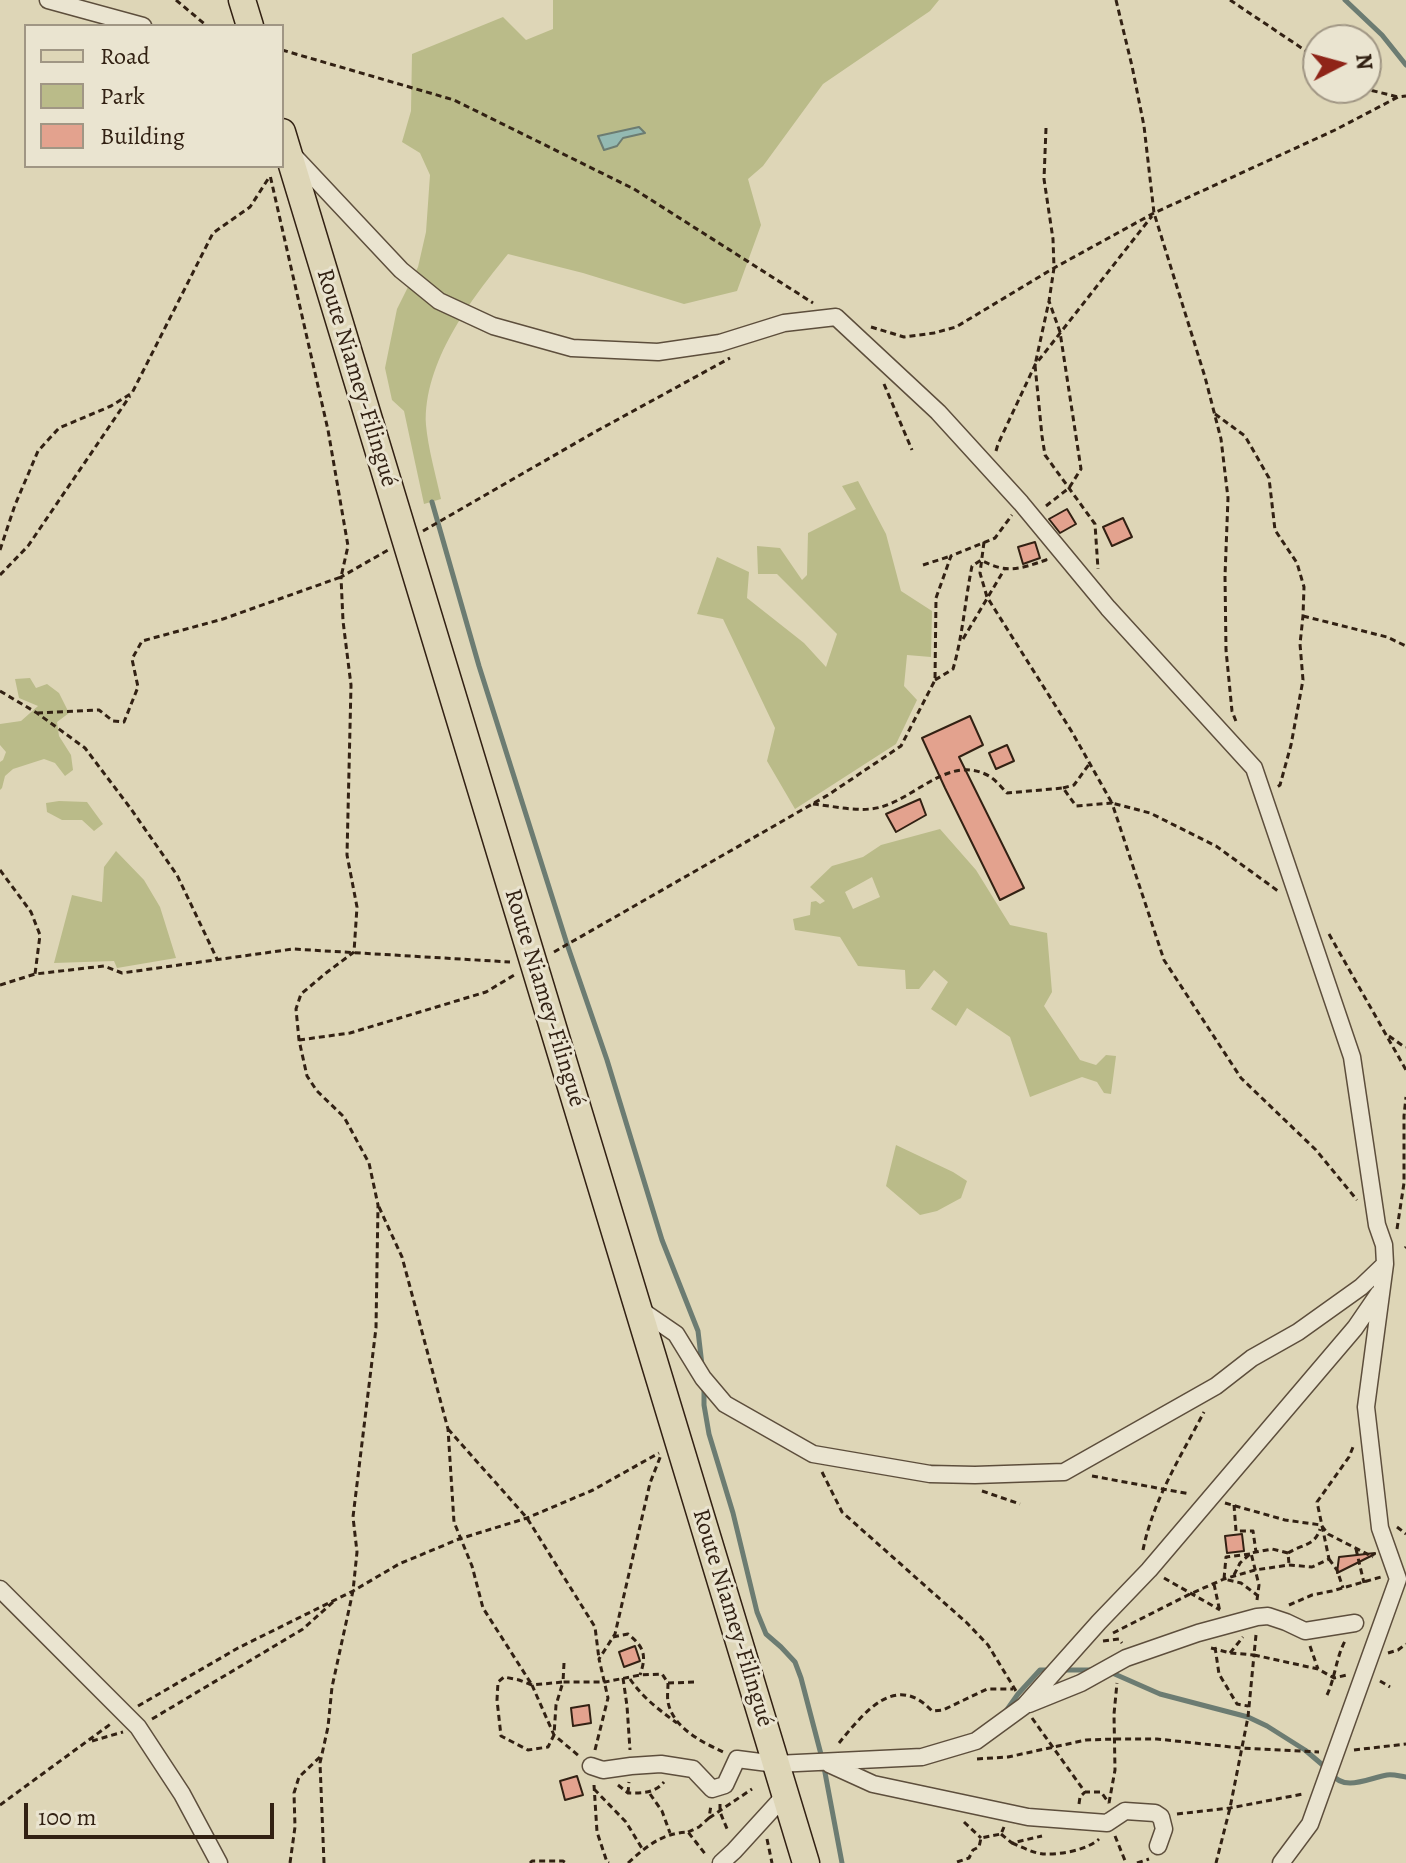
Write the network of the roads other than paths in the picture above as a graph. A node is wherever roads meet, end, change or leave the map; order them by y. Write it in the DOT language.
graph roads {
  1 [pos="48,0"];
  2 [pos="242,0"];
  3 [pos="136,24"];
  4 [pos="249,24"];
  5 [pos="284,151"];
  6 [pos="284,155"];
  7 [pos="1385,1264"];
  8 [pos="1382,1288"];
  9 [pos="638,1308"];
  10 [pos="1399,1572"];
  11 [pos="0,1589"];
  12 [pos="1355,1623"];
  13 [pos="1024,1706"];
  14 [pos="823,1762"];
  15 [pos="776,1764"];
  16 [pos="591,1766"];
  17 [pos="786,1794"];
  18 [pos="1158,1846"];
  19 [pos="219,1863"];
  20 [pos="721,1863"];
  21 [pos="806,1863"];
  22 [pos="1281,1863"];
  1 -- 3 [label="street"];
  2 -- 4 [label="main road"];
  5 -- 7 [label="street"];
  6 -- 9 [label="main road, Route Niamey-Filingué"];
  7 -- 8 [label="street"];
  7 -- 9 [label="street"];
  8 -- 10 [label="street"];
  8 -- 13 [label="street"];
  9 -- 15 [label="main road, Route Niamey-Filingué"];
  10 -- 22 [label="street"];
  11 -- 19 [label="street"];
  12 -- 13 [label="street"];
  13 -- 14 [label="street"];
  14 -- 15 [label="street"];
  14 -- 18 [label="street"];
  15 -- 16 [label="street"];
  15 -- 17 [label="main road, Route Niamey-Filingué"];
  17 -- 20 [label="street"];
  17 -- 21 [label="main road, Route Niamey-Filingué"];
}
